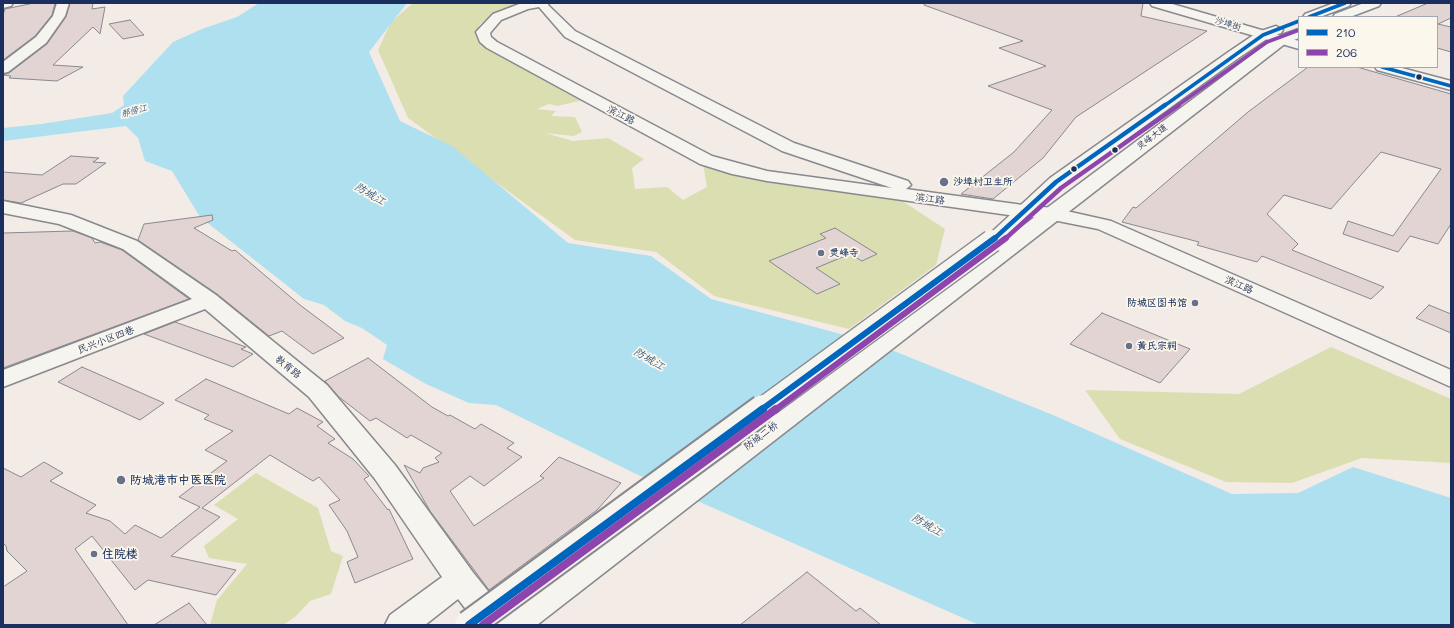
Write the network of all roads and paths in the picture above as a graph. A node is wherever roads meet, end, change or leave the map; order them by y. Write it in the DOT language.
graph roads {
  1 [pos="7,3"];
  2 [pos="63,3"];
  3 [pos="1156,3"];
  4 [pos="1346,3"];
  5 [pos="1375,3"];
  6 [pos="3,4"];
  7 [pos="544,6"];
  8 [pos="1312,16"];
  9 [pos="1342,16"];
  10 [pos="1298,21"];
  11 [pos="1298,33"];
  12 [pos="1263,35"];
  13 [pos="1281,40"];
  14 [pos="1298,45"];
  15 [pos="1386,68"];
  16 [pos="3,69"];
  17 [pos="1451,86"];
  18 [pos="788,147"];
  19 [pos="839,186"];
  20 [pos="954,202"];
  21 [pos="3,207"];
  22 [pos="1022,211"];
  23 [pos="1053,214"];
  24 [pos="1001,244"];
  25 [pos="208,300"];
  26 [pos="3,379"];
  27 [pos="1451,379"];
  28 [pos="461,580"];
  29 [pos="413,622"];
  30 [pos="469,625"];
  31 [pos="496,625"];
  32 [pos="513,625"];
  1 -- 6 [label="street"];
  2 -- 16 [label="street"];
  3 -- 12 [label="street, 沙埠街"];
  4 -- 8 [label="street"];
  5 -- 9 [label="street"];
  7 -- 18 [label="street"];
  7 -- 19 [label="street, 滨江路"];
  10 -- 12 [label="street, 灵峰大道"];
  11 -- 13 [label="street, 灵峰大道"];
  12 -- 13 [label="street, 沙埠街"];
  12 -- 22 [label="street, 灵峰大道"];
  13 -- 14 [label="street, 沙埠街"];
  13 -- 23 [label="street, 灵峰大道"];
  15 -- 17 [label="street"];
  18 -- 19 [label="street"];
  18 -- 20 [label="street"];
  19 -- 20 [label="street, 滨江路"];
  20 -- 22 [label="street, 滨江路"];
  21 -- 25 [label="street, 教育路"];
  22 -- 23 [label="street, 滨江路"];
  22 -- 24 [label="street, 灵峰大道"];
  23 -- 24 [label="street, 灵峰大道"];
  23 -- 27 [label="street, 滨江路"];
  24 -- 30 [label="street, 防城二桥, bridge"];
  24 -- 32 [label="street, 防城二桥"];
  25 -- 26 [label="street, 民兴小区四巷"];
  25 -- 28 [label="street, 教育路"];
  28 -- 29 [label="street"];
  28 -- 31 [label="street, 教育路"];
}
